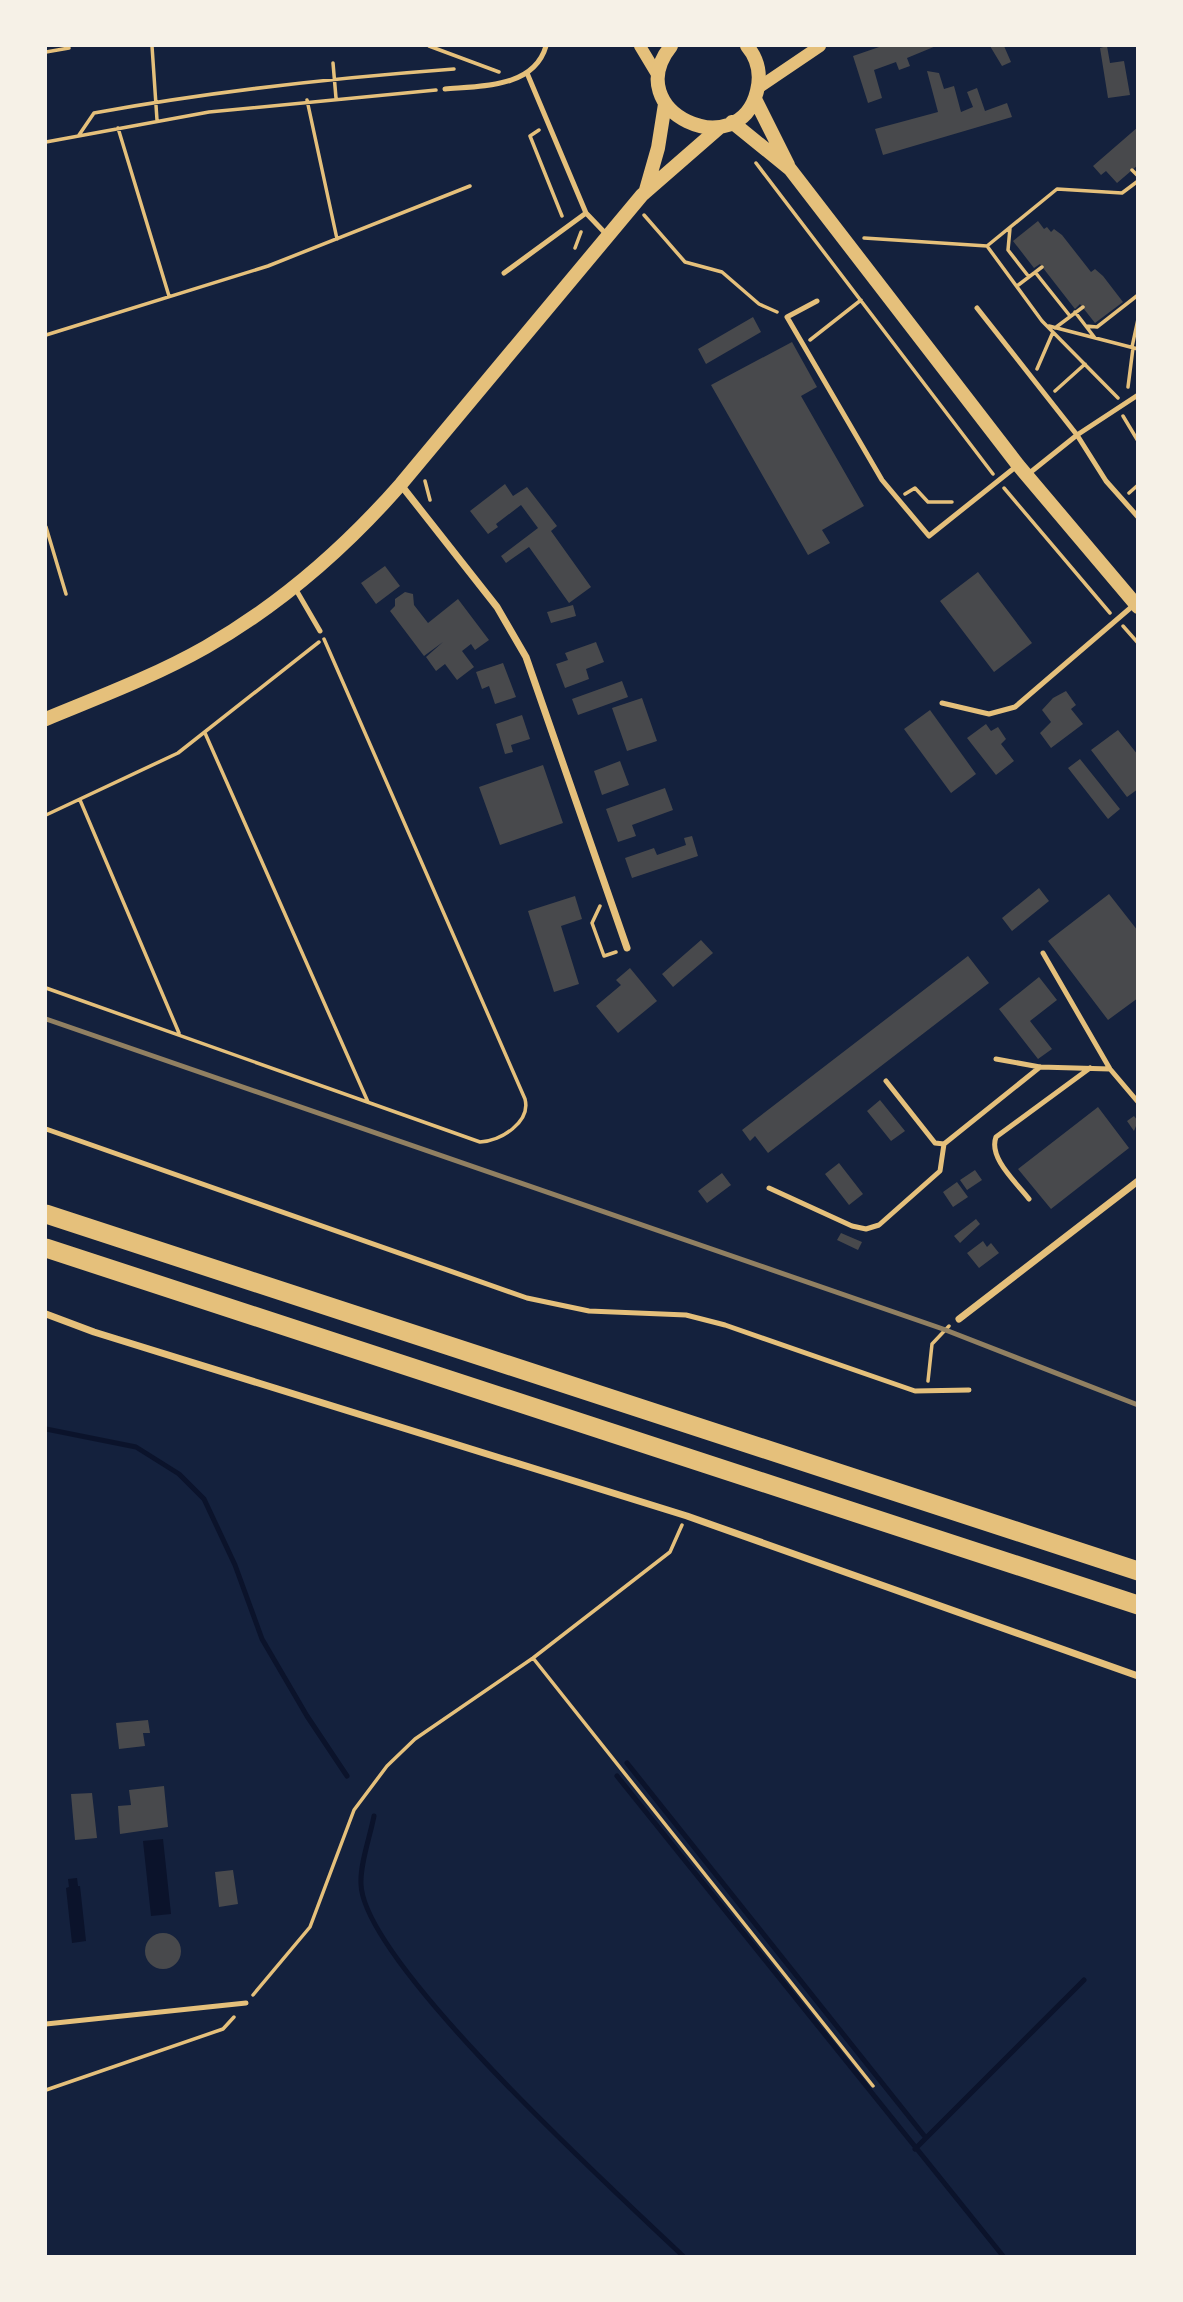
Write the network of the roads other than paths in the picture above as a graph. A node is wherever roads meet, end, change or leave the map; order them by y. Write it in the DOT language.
graph roads {
  1 [pos="546,46"];
  2 [pos="640,46"];
  3 [pos="671,46"];
  4 [pos="747,46"];
  5 [pos="820,46"];
  6 [pos="527,72"];
  7 [pos="658,76"];
  8 [pos="445,89"];
  9 [pos="756,94"];
  10 [pos="665,104"];
  11 [pos="726,125"];
  12 [pos="790,169"];
  13 [pos="646,190"];
  14 [pos="586,213"];
  15 [pos="609,237"];
  16 [pos="504,273"];
  17 [pos="817,301"];
  18 [pos="977,308"];
  19 [pos="1138,395"];
  20 [pos="1077,435"];
  21 [pos="1022,470"];
  22 [pos="401,484"];
  23 [pos="1138,517"];
  24 [pos="295,588"];
  25 [pos="1136,606"];
  26 [pos="320,631"];
  27 [pos="942,703"];
  28 [pos="46,719"];
  29 [pos="627,948"];
  30 [pos="1043,953"];
  31 [pos="996,1059"];
  32 [pos="1040,1067"];
  33 [pos="1090,1068"];
  34 [pos="1110,1069"];
  35 [pos="886,1081"];
  36 [pos="1138,1102"];
  37 [pos="46,1129"];
  38 [pos="944,1144"];
  39 [pos="1138,1181"];
  40 [pos="769,1188"];
  41 [pos="1029,1199"];
  42 [pos="46,1214"];
  43 [pos="46,1248"];
  44 [pos="46,1314"];
  45 [pos="959,1319"];
  46 [pos="969,1390"];
  47 [pos="1138,1571"];
  48 [pos="1138,1605"];
  49 [pos="1138,1676"];
  50 [pos="246,2003"];
  51 [pos="46,2024"];
  1 -- 6 [label="lane"];
  2 -- 7 [label="street"];
  3 -- 7 [label="main road"];
  4 -- 9 [label="main road"];
  5 -- 9 [label="street"];
  6 -- 8 [label="lane"];
  6 -- 14 [label="lane"];
  7 -- 10 [label="main road"];
  9 -- 11 [label="main road"];
  9 -- 12 [label="main road"];
  10 -- 11 [label="main road"];
  10 -- 13 [label="main road"];
  11 -- 12 [label="main road"];
  11 -- 13 [label="main road"];
  12 -- 21 [label="main road"];
  13 -- 15 [label="main road"];
  14 -- 15 [label="lane"];
  14 -- 16 [label="lane"];
  15 -- 22 [label="main road"];
  17 -- 21 [label="lane"];
  18 -- 20 [label="lane"];
  19 -- 20 [label="lane"];
  20 -- 21 [label="lane"];
  20 -- 23 [label="lane"];
  21 -- 25 [label="main road"];
  22 -- 24 [label="main road"];
  22 -- 29 [label="street"];
  24 -- 26 [label="lane"];
  24 -- 28 [label="main road"];
  25 -- 27 [label="lane"];
  30 -- 34 [label="lane"];
  31 -- 32 [label="lane"];
  32 -- 33 [label="lane"];
  32 -- 38 [label="lane"];
  33 -- 34 [label="lane"];
  33 -- 41 [label="lane"];
  34 -- 36 [label="lane"];
  35 -- 38 [label="lane"];
  37 -- 46 [label="lane"];
  38 -- 40 [label="lane"];
  39 -- 45 [label="street"];
  42 -- 47 [label="highway"];
  43 -- 48 [label="highway"];
  44 -- 49 [label="street"];
  50 -- 51 [label="lane"];
}
